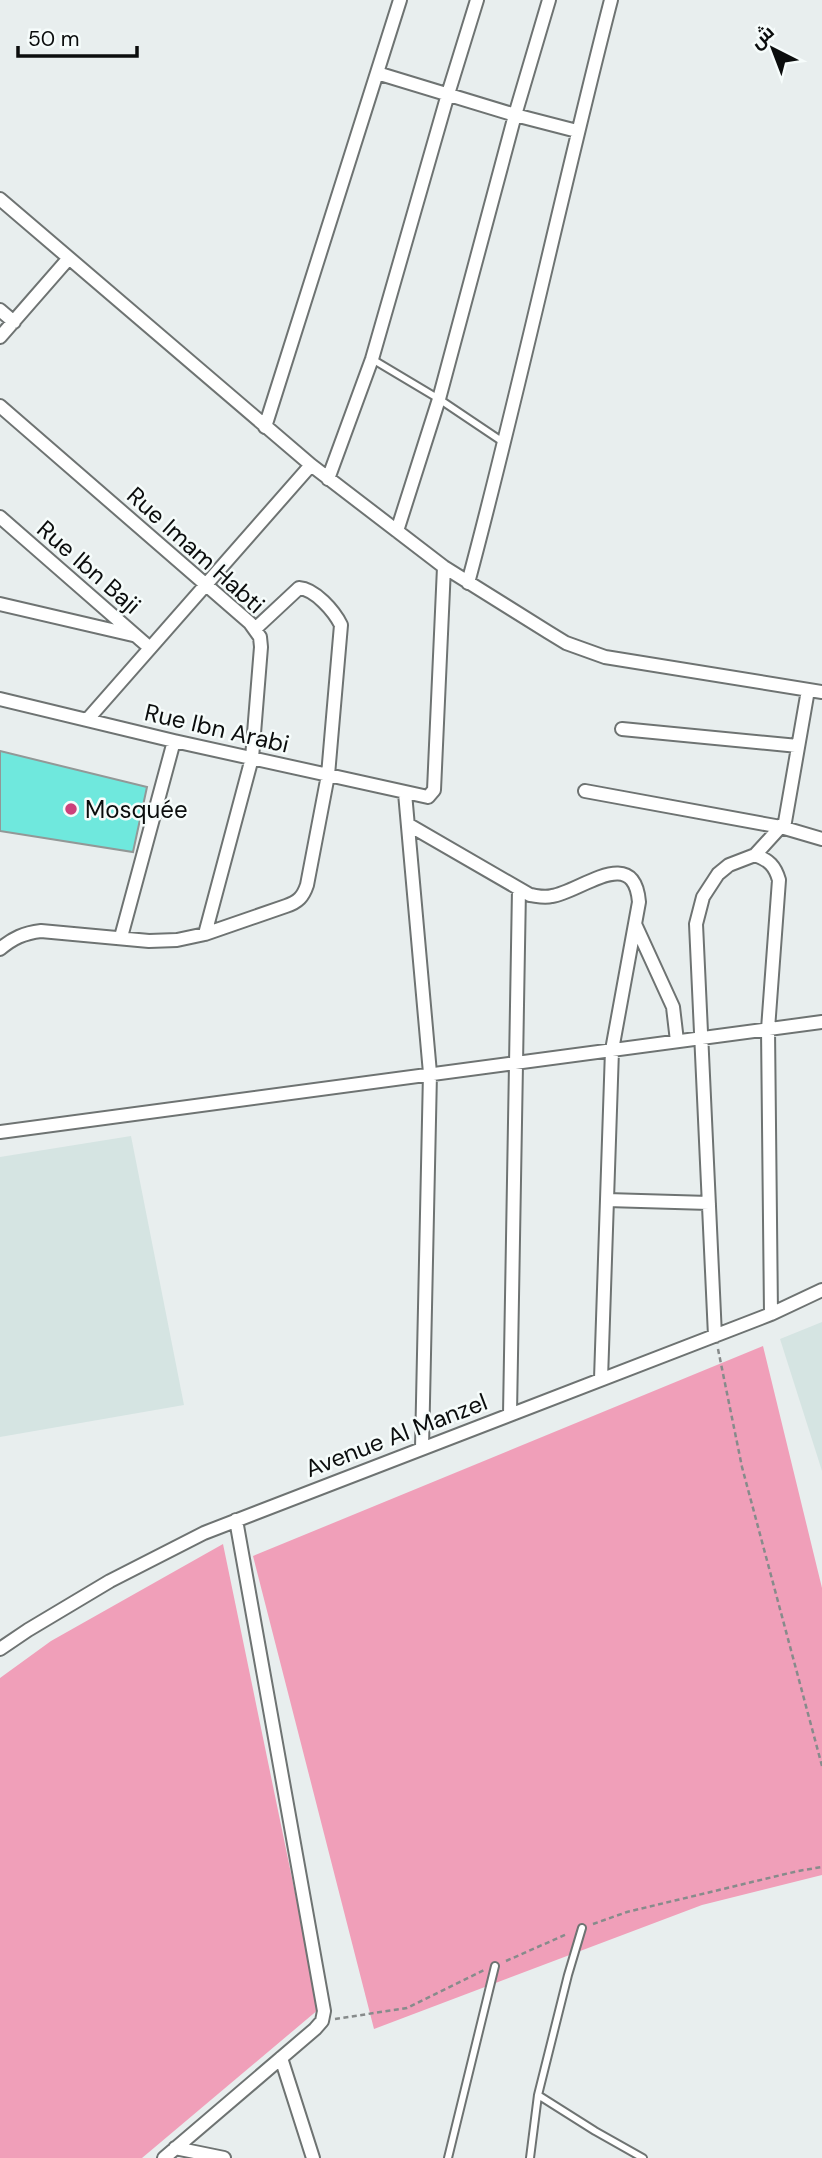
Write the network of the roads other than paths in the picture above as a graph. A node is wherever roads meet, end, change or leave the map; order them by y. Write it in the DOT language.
graph roads {
  1 [pos="400,0"];
  2 [pos="477,0"];
  3 [pos="549,0"];
  4 [pos="611,0"];
  5 [pos="377,73"];
  6 [pos="448,94"];
  7 [pos="515,115"];
  8 [pos="577,131"];
  9 [pos="0,199"];
  10 [pos="69,258"];
  11 [pos="0,310"];
  12 [pos="14,322"];
  13 [pos="0,337"];
  14 [pos="372,359"];
  15 [pos="439,399"];
  16 [pos="0,406"];
  17 [pos="265,427"];
  18 [pos="505,444"];
  19 [pos="310,466"];
  20 [pos="328,479"];
  21 [pos="0,517"];
  22 [pos="397,531"];
  23 [pos="444,567"];
  24 [pos="468,583"];
  25 [pos="206,585"];
  26 [pos="0,604"];
  27 [pos="255,629"];
  28 [pos="137,636"];
  29 [pos="150,648"];
  30 [pos="808,690"];
  31 [pos="822,692"];
  32 [pos="0,699"];
  33 [pos="87,720"];
  34 [pos="622,729"];
  35 [pos="174,741"];
  36 [pos="798,746"];
  37 [pos="253,758"];
  38 [pos="328,775"];
  39 [pos="585,791"];
  40 [pos="405,793"];
  41 [pos="409,825"];
  42 [pos="781,827"];
  43 [pos="822,839"];
  44 [pos="755,855"];
  45 [pos="519,890"];
  46 [pos="635,923"];
  47 [pos="205,934"];
  48 [pos="121,937"];
  49 [pos="0,949"];
  50 [pos="822,1022"];
  51 [pos="768,1029"];
  52 [pos="702,1037"];
  53 [pos="677,1041"];
  54 [pos="612,1049"];
  55 [pos="516,1062"];
  56 [pos="430,1073"];
  57 [pos="0,1132"];
  58 [pos="607,1200"];
  59 [pos="709,1203"];
  60 [pos="822,1290"];
  61 [pos="771,1314"];
  62 [pos="715,1336"];
  63 [pos="601,1379"];
  64 [pos="510,1414"];
  65 [pos="422,1448"];
  66 [pos="236,1520"];
  67 [pos="0,1649"];
  68 [pos="582,1928"];
  69 [pos="495,1966"];
  70 [pos="281,2058"];
  71 [pos="538,2095"];
  72 [pos="175,2148"];
  73 [pos="164,2158"];
  74 [pos="224,2158"];
  75 [pos="313,2158"];
  76 [pos="448,2158"];
  77 [pos="530,2158"];
  78 [pos="643,2158"];
  1 -- 5 [label="street"];
  2 -- 6 [label="street"];
  3 -- 7 [label="street"];
  4 -- 8 [label="street"];
  5 -- 6 [label="street"];
  5 -- 17 [label="street"];
  6 -- 7 [label="street"];
  6 -- 14 [label="street"];
  7 -- 8 [label="street"];
  7 -- 15 [label="street"];
  8 -- 18 [label="street"];
  9 -- 10 [label="street"];
  10 -- 12 [label="street"];
  10 -- 17 [label="street"];
  11 -- 12 [label="street"];
  12 -- 13 [label="street"];
  14 -- 15 [label="lane"];
  14 -- 20 [label="street"];
  15 -- 18 [label="lane"];
  15 -- 22 [label="street"];
  16 -- 25 [label="street, Rue Imam Habti"];
  17 -- 19 [label="street"];
  18 -- 24 [label="street"];
  19 -- 20 [label="street"];
  19 -- 25 [label="street"];
  20 -- 22 [label="street"];
  21 -- 28 [label="street, Rue Ibn Baji"];
  22 -- 23 [label="street"];
  23 -- 24 [label="street"];
  23 -- 40 [label="street, Rue Ibn Arabi"];
  24 -- 30 [label="street"];
  25 -- 27 [label="street, Rue Imam Habti"];
  25 -- 29 [label="street"];
  26 -- 28 [label="street"];
  27 -- 37 [label="street, Rue Imam Habti"];
  27 -- 38 [label="street"];
  28 -- 29 [label="street, Rue Ibn Baji"];
  29 -- 33 [label="street"];
  30 -- 31 [label="street"];
  30 -- 36 [label="street"];
  32 -- 33 [label="street, Rue Ibn Arabi"];
  33 -- 35 [label="street, Rue Ibn Arabi"];
  34 -- 36 [label="street"];
  35 -- 37 [label="street, Rue Ibn Arabi"];
  35 -- 48 [label="street"];
  36 -- 42 [label="street"];
  37 -- 38 [label="street, Rue Ibn Arabi"];
  37 -- 47 [label="street, Rue Imam Habti"];
  38 -- 40 [label="street, Rue Ibn Arabi"];
  38 -- 47 [label="street"];
  39 -- 42 [label="street"];
  40 -- 41 [label="street"];
  41 -- 45 [label="street"];
  41 -- 56 [label="street"];
  42 -- 43 [label="street"];
  42 -- 44 [label="street"];
  44 -- 51 [label="street"];
  44 -- 52 [label="street"];
  45 -- 46 [label="street"];
  45 -- 55 [label="street"];
  46 -- 53 [label="street"];
  46 -- 54 [label="street"];
  47 -- 48 [label="street"];
  48 -- 49 [label="street"];
  50 -- 51 [label="street"];
  51 -- 52 [label="street"];
  51 -- 61 [label="street"];
  52 -- 53 [label="street"];
  52 -- 59 [label="street"];
  53 -- 54 [label="street"];
  54 -- 55 [label="street"];
  54 -- 58 [label="street"];
  55 -- 56 [label="street"];
  55 -- 64 [label="street"];
  56 -- 57 [label="street"];
  56 -- 65 [label="street"];
  58 -- 59 [label="street"];
  58 -- 63 [label="street"];
  59 -- 62 [label="street"];
  60 -- 61 [label="street, Avenue Al Manzel"];
  61 -- 62 [label="street, Avenue Al Manzel"];
  62 -- 63 [label="street, Avenue Al Manzel"];
  63 -- 64 [label="street, Avenue Al Manzel"];
  64 -- 65 [label="street, Avenue Al Manzel"];
  65 -- 66 [label="street, Avenue Al Manzel"];
  66 -- 67 [label="street, Avenue Al Manzel"];
  66 -- 70 [label="street"];
  68 -- 71 [label="lane"];
  69 -- 76 [label="lane"];
  70 -- 72 [label="street"];
  70 -- 75 [label="street"];
  71 -- 77 [label="lane"];
  71 -- 78 [label="lane"];
  72 -- 73 [label="street"];
  72 -- 74 [label="street"];
}
